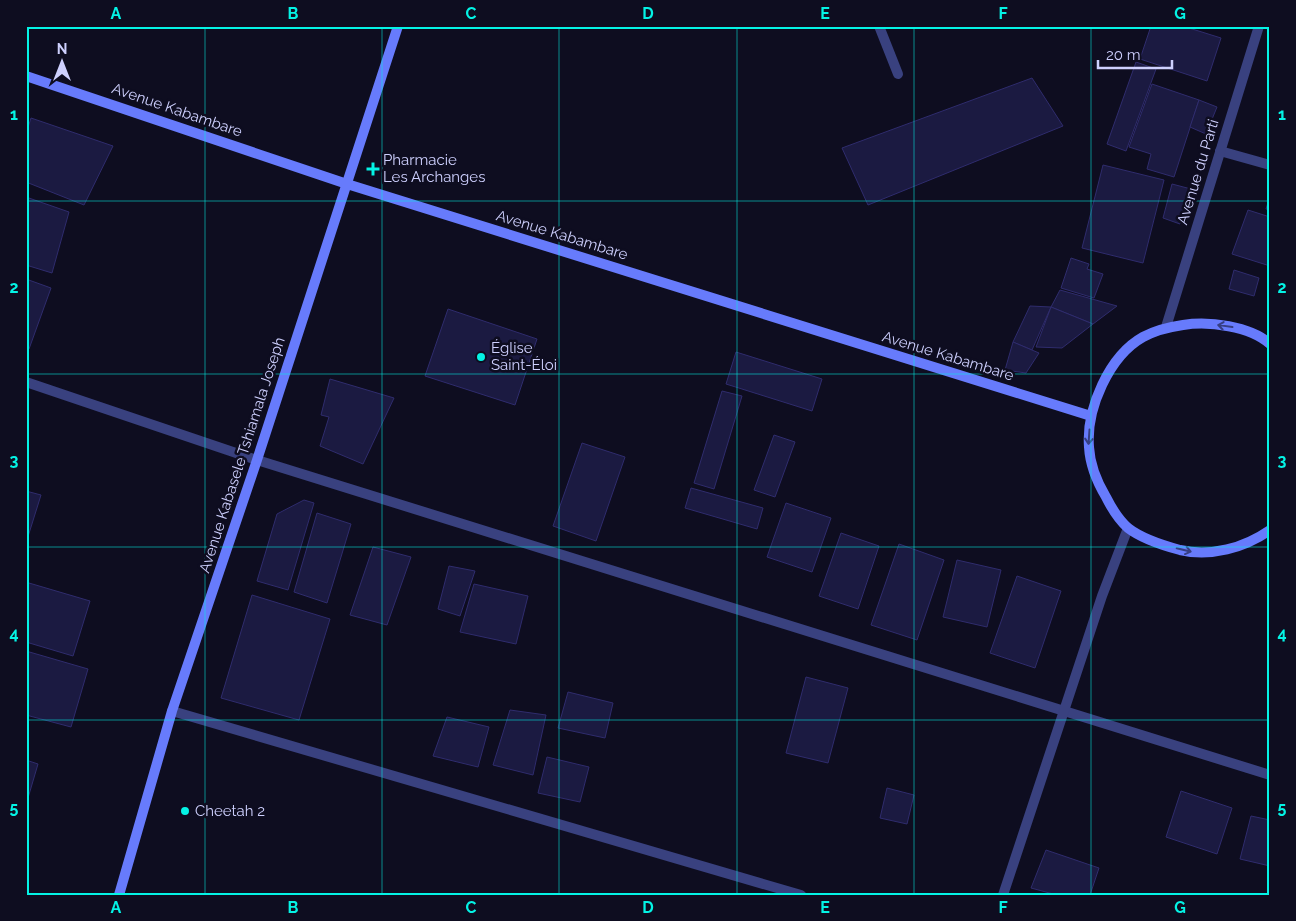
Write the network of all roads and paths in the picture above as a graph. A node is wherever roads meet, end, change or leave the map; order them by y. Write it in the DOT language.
graph roads {
  1 [pos="398,26"];
  2 [pos="879,26"];
  3 [pos="1259,26"];
  4 [pos="898,74"];
  5 [pos="26,76"];
  6 [pos="1220,151"];
  7 [pos="1270,165"];
  8 [pos="347,184"];
  9 [pos="1166,327"];
  10 [pos="1270,344"];
  11 [pos="26,382"];
  12 [pos="1091,416"];
  13 [pos="257,460"];
  14 [pos="1128,528"];
  15 [pos="1270,530"];
  16 [pos="1063,710"];
  17 [pos="172,711"];
  18 [pos="1270,776"];
  19 [pos="119,895"];
  20 [pos="801,895"];
  21 [pos="1003,895"];
  1 -- 8 [label="main road, Avenue Kabasele Tshiamala Joseph"];
  2 -- 4 [label="street"];
  3 -- 6 [label="street, Avenue du Parti"];
  5 -- 8 [label="main road, Avenue Kabambare"];
  6 -- 7 [label="street"];
  6 -- 9 [label="street, Avenue du Parti"];
  8 -- 12 [label="main road, Avenue Kabambare"];
  8 -- 13 [label="main road, Avenue Kabasele Tshiamala Joseph"];
  10 -- 9 [label="main road, one-way"];
  9 -- 12 [label="main road"];
  11 -- 13 [label="street"];
  12 -- 14 [label="main road, one-way"];
  13 -- 16 [label="street"];
  13 -- 17 [label="main road, Avenue Kabasele Tshiamala Joseph"];
  14 -- 15 [label="main road, one-way"];
  14 -- 16 [label="street"];
  16 -- 18 [label="street"];
  16 -- 21 [label="street"];
  17 -- 19 [label="main road, Avenue Kabasele Tshiamala Joseph"];
  17 -- 20 [label="street"];
}
